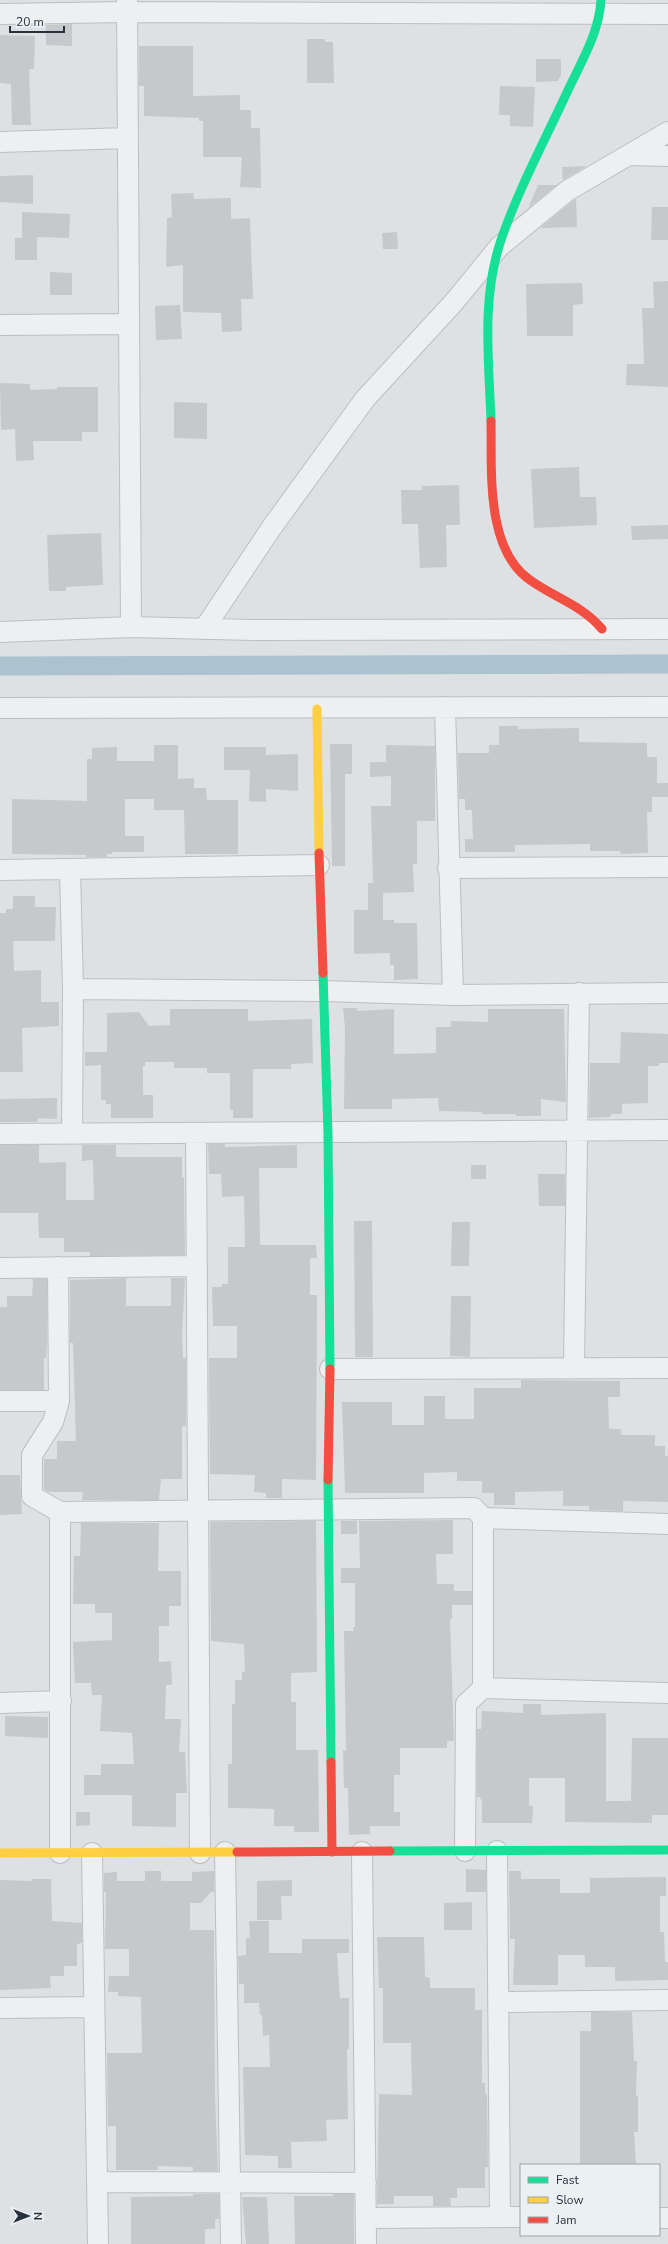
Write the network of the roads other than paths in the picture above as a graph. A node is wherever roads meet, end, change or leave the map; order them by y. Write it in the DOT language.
graph roads {
  1 [pos="127,6"];
  2 [pos="461,7"];
  3 [pos="601,7"];
  4 [pos="0,14"];
  5 [pos="668,14"];
  6 [pos="668,132"];
  7 [pos="127,138"];
  8 [pos="0,142"];
  9 [pos="628,155"];
  10 [pos="668,156"];
  11 [pos="499,247"];
  12 [pos="129,324"];
  13 [pos="0,325"];
  14 [pos="131,626"];
  15 [pos="204,629"];
  16 [pos="668,629"];
  17 [pos="602,630"];
  18 [pos="0,632"];
  19 [pos="445,707"];
  20 [pos="668,707"];
  21 [pos="0,708"];
  22 [pos="317,709"];
  23 [pos="319,865"];
  24 [pos="668,867"];
  25 [pos="448,868"];
  26 [pos="0,870"];
  27 [pos="70,870"];
  28 [pos="73,989"];
  29 [pos="323,991"];
  30 [pos="668,992"];
  31 [pos="579,994"];
  32 [pos="453,995"];
  33 [pos="668,1130"];
  34 [pos="577,1131"];
  35 [pos="328,1133"];
  36 [pos="0,1134"];
  37 [pos="72,1134"];
  38 [pos="196,1134"];
  39 [pos="197,1266"];
  40 [pos="58,1267"];
  41 [pos="0,1268"];
  42 [pos="574,1368"];
  43 [pos="668,1368"];
  44 [pos="330,1369"];
  45 [pos="0,1401"];
  46 [pos="59,1401"];
  47 [pos="328,1509"];
  48 [pos="199,1510"];
  49 [pos="60,1512"];
  50 [pos="483,1518"];
  51 [pos="668,1524"];
  52 [pos="483,1688"];
  53 [pos="668,1693"];
  54 [pos="61,1701"];
  55 [pos="0,1703"];
  56 [pos="668,1850"];
  57 [pos="497,1851"];
  58 [pos="226,1852"];
  59 [pos="332,1852"];
  60 [pos="362,1852"];
  61 [pos="465,1852"];
  62 [pos="0,1853"];
  63 [pos="60,1853"];
  64 [pos="92,1853"];
  65 [pos="200,1853"];
  66 [pos="668,2000"];
  67 [pos="498,2002"];
  68 [pos="93,2007"];
  69 [pos="0,2008"];
  70 [pos="98,2182"];
  71 [pos="230,2182"];
  72 [pos="366,2183"];
  73 [pos="500,2217"];
  74 [pos="520,2217"];
  75 [pos="366,2218"];
  76 [pos="98,2244"];
  77 [pos="231,2244"];
  78 [pos="366,2244"];
  1 -- 2 [label="street"];
  1 -- 4 [label="street"];
  1 -- 7 [label="street"];
  2 -- 3 [label="street"];
  3 -- 5 [label="street"];
  3 -- 11 [label="street"];
  6 -- 9 [label="street"];
  7 -- 8 [label="street"];
  7 -- 12 [label="street"];
  9 -- 10 [label="street"];
  9 -- 11 [label="street"];
  11 -- 15 [label="street"];
  11 -- 17 [label="street"];
  12 -- 13 [label="street"];
  12 -- 14 [label="street"];
  14 -- 15 [label="street"];
  14 -- 18 [label="street"];
  15 -- 17 [label="street"];
  16 -- 17 [label="street"];
  19 -- 20 [label="street"];
  19 -- 22 [label="street"];
  19 -- 25 [label="street"];
  21 -- 22 [label="street"];
  22 -- 23 [label="street"];
  23 -- 27 [label="street"];
  23 -- 29 [label="street"];
  24 -- 25 [label="street"];
  25 -- 32 [label="street"];
  26 -- 27 [label="street"];
  27 -- 28 [label="street"];
  28 -- 29 [label="street"];
  28 -- 37 [label="street"];
  29 -- 32 [label="street"];
  29 -- 35 [label="street"];
  30 -- 31 [label="street"];
  31 -- 32 [label="street"];
  31 -- 34 [label="street"];
  33 -- 34 [label="street"];
  34 -- 35 [label="street"];
  34 -- 42 [label="street"];
  35 -- 38 [label="street"];
  35 -- 44 [label="street"];
  36 -- 37 [label="street"];
  37 -- 38 [label="street"];
  38 -- 39 [label="street"];
  39 -- 40 [label="street"];
  39 -- 48 [label="street"];
  40 -- 41 [label="street"];
  40 -- 46 [label="street"];
  42 -- 43 [label="street"];
  42 -- 44 [label="street"];
  44 -- 47 [label="street"];
  45 -- 46 [label="street"];
  46 -- 49 [label="street"];
  47 -- 48 [label="street"];
  47 -- 50 [label="street"];
  47 -- 59 [label="street"];
  48 -- 49 [label="street"];
  48 -- 65 [label="street"];
  49 -- 54 [label="street"];
  50 -- 51 [label="street"];
  50 -- 52 [label="street"];
  52 -- 53 [label="street"];
  52 -- 61 [label="street"];
  54 -- 55 [label="street"];
  54 -- 63 [label="street"];
  56 -- 57 [label="street"];
  57 -- 61 [label="street"];
  57 -- 67 [label="street"];
  58 -- 59 [label="street"];
  58 -- 65 [label="street"];
  58 -- 71 [label="street"];
  59 -- 60 [label="street"];
  60 -- 61 [label="street"];
  60 -- 72 [label="street"];
  62 -- 63 [label="street"];
  63 -- 64 [label="street"];
  64 -- 65 [label="street"];
  64 -- 68 [label="street"];
  66 -- 67 [label="street"];
  67 -- 73 [label="street"];
  68 -- 69 [label="street"];
  68 -- 70 [label="street"];
  70 -- 71 [label="street"];
  70 -- 76 [label="street"];
  71 -- 72 [label="street"];
  71 -- 77 [label="street"];
  72 -- 75 [label="street"];
  73 -- 74 [label="street"];
  73 -- 75 [label="street"];
  75 -- 78 [label="street"];
}
